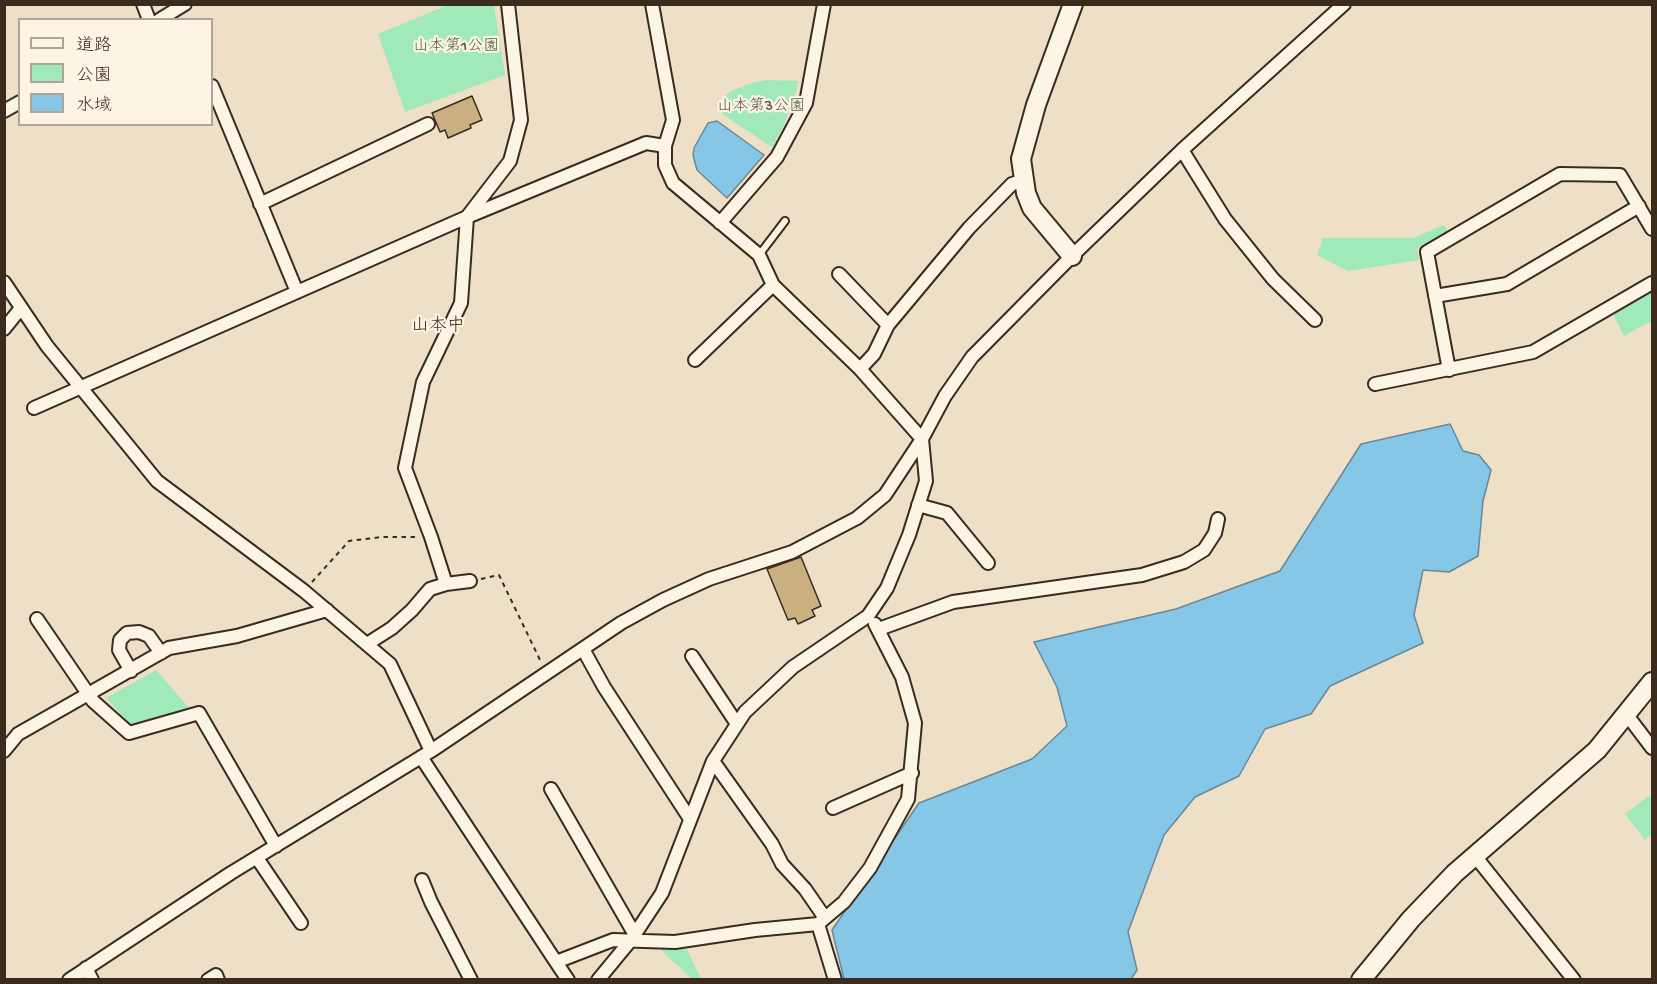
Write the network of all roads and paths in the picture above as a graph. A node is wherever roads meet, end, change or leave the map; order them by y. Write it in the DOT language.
graph roads {
  1 [pos="508,4"];
  2 [pos="652,4"];
  3 [pos="824,4"];
  4 [pos="1073,4"];
  5 [pos="1344,4"];
  6 [pos="183,11"];
  7 [pos="164,18"];
  8 [pos="213,88"];
  9 [pos="18,103"];
  10 [pos="4,111"];
  11 [pos="428,124"];
  12 [pos="665,146"];
  13 [pos="1182,150"];
  14 [pos="1024,180"];
  15 [pos="260,204"];
  16 [pos="1639,206"];
  17 [pos="467,217"];
  18 [pos="785,221"];
  19 [pos="720,223"];
  20 [pos="1653,229"];
  21 [pos="759,255"];
  22 [pos="1072,256"];
  23 [pos="839,274"];
  24 [pos="4,282"];
  25 [pos="1653,282"];
  26 [pos="773,285"];
  27 [pos="297,292"];
  28 [pos="1435,296"];
  29 [pos="21,308"];
  30 [pos="1315,320"];
  31 [pos="888,325"];
  32 [pos="4,329"];
  33 [pos="695,360"];
  34 [pos="860,369"];
  35 [pos="1449,370"];
  36 [pos="1375,384"];
  37 [pos="81,386"];
  38 [pos="34,408"];
  39 [pos="922,439"];
  40 [pos="918,505"];
  41 [pos="1218,519"];
  42 [pos="431,537"];
  43 [pos="988,563"];
  44 [pos="470,581"];
  45 [pos="446,584"];
  46 [pos="304,591"];
  47 [pos="327,610"];
  48 [pos="868,616"];
  49 [pos="37,619"];
  50 [pos="879,629"];
  51 [pos="367,644"];
  52 [pos="583,649"];
  53 [pos="161,653"];
  54 [pos="692,656"];
  55 [pos="131,671"];
  56 [pos="547,674"];
  57 [pos="1653,682"];
  58 [pos="89,695"];
  59 [pos="1627,715"];
  60 [pos="737,724"];
  61 [pos="1653,748"];
  62 [pos="4,751"];
  63 [pos="426,754"];
  64 [pos="713,761"];
  65 [pos="912,773"];
  66 [pos="551,789"];
  67 [pos="833,808"];
  68 [pos="690,819"];
  69 [pos="276,846"];
  70 [pos="1475,856"];
  71 [pos="257,858"];
  72 [pos="422,880"];
  73 [pos="821,921"];
  74 [pos="301,923"];
  75 [pos="633,938"];
  76 [pos="556,962"];
  77 [pos="86,968"];
  78 [pos="69,980"];
  79 [pos="93,980"];
  80 [pos="208,980"];
  81 [pos="218,980"];
  82 [pos="471,980"];
  83 [pos="568,980"];
  84 [pos="598,980"];
  85 [pos="835,980"];
  86 [pos="1361,980"];
  87 [pos="1574,980"];
  1 -- 17 [label="street"];
  2 -- 12 [label="street"];
  3 -- 19 [label="street"];
  4 -- 14 [label="street"];
  5 -- 13 [label="street"];
  6 -- 7 [label="street"];
  8 -- 15 [label="street"];
  9 -- 10 [label="street"];
  11 -- 15 [label="street"];
  12 -- 17 [label="street"];
  12 -- 19 [label="street"];
  13 -- 22 [label="street"];
  13 -- 30 [label="street"];
  14 -- 22 [label="street"];
  14 -- 31 [label="street"];
  15 -- 27 [label="street"];
  16 -- 20 [label="street"];
  16 -- 28 [label="street"];
  16 -- 28 [label="street"];
  17 -- 27 [label="street"];
  17 -- 42 [label="street"];
  18 -- 21 [label="lane"];
  19 -- 21 [label="street"];
  21 -- 26 [label="street"];
  22 -- 39 [label="street"];
  23 -- 31 [label="street"];
  24 -- 29 [label="street"];
  25 -- 35 [label="street"];
  26 -- 33 [label="street"];
  26 -- 34 [label="street"];
  27 -- 37 [label="street"];
  28 -- 35 [label="street"];
  29 -- 32 [label="street"];
  29 -- 37 [label="street"];
  31 -- 34 [label="street"];
  34 -- 39 [label="street"];
  35 -- 36 [label="street"];
  37 -- 38 [label="street"];
  37 -- 46 [label="street"];
  39 -- 40 [label="street"];
  39 -- 52 [label="street"];
  40 -- 43 [label="street"];
  40 -- 48 [label="street"];
  41 -- 50 [label="street"];
  42 -- 45 [label="street"];
  42 -- 46 [label="path"];
  44 -- 45 [label="street"];
  44 -- 56 [label="path"];
  45 -- 51 [label="street"];
  46 -- 47 [label="street"];
  47 -- 51 [label="street"];
  47 -- 53 [label="street"];
  48 -- 50 [label="street"];
  48 -- 60 [label="street"];
  49 -- 58 [label="street"];
  50 -- 65 [label="street"];
  51 -- 63 [label="street"];
  52 -- 56 [label="street"];
  52 -- 68 [label="street"];
  53 -- 55 [label="street"];
  53 -- 55 [label="street"];
  54 -- 60 [label="street"];
  55 -- 58 [label="street"];
  56 -- 63 [label="street"];
  57 -- 59 [label="street"];
  58 -- 62 [label="street"];
  58 -- 69 [label="street"];
  59 -- 61 [label="street"];
  59 -- 70 [label="street"];
  60 -- 64 [label="street"];
  63 -- 69 [label="street"];
  63 -- 76 [label="street"];
  64 -- 68 [label="street"];
  64 -- 73 [label="street"];
  65 -- 67 [label="street"];
  65 -- 73 [label="street"];
  66 -- 75 [label="street"];
  68 -- 75 [label="street"];
  69 -- 71 [label="street"];
  70 -- 86 [label="street"];
  70 -- 87 [label="street"];
  71 -- 74 [label="street"];
  71 -- 77 [label="street"];
  72 -- 82 [label="street"];
  73 -- 75 [label="street"];
  73 -- 85 [label="street"];
  75 -- 76 [label="street"];
  75 -- 84 [label="street"];
  76 -- 83 [label="street"];
  77 -- 78 [label="street"];
  77 -- 79 [label="street"];
  80 -- 81 [label="street"];
}
